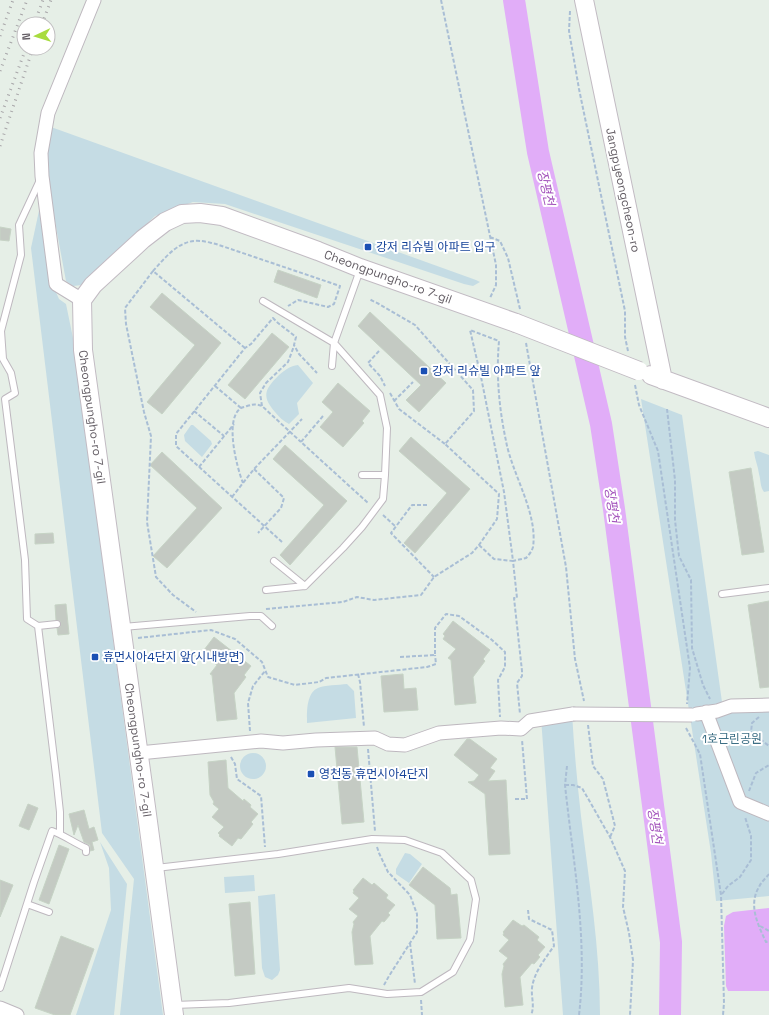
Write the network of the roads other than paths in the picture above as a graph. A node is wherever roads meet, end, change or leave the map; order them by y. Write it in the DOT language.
graph roads {
  1 [pos="94,0"];
  2 [pos="584,0"];
  3 [pos="42,176"];
  4 [pos="360,268"];
  5 [pos="82,300"];
  6 [pos="263,301"];
  7 [pos="334,343"];
  8 [pos="332,366"];
  9 [pos="663,380"];
  10 [pos="769,418"];
  11 [pos="362,475"];
  12 [pos="385,475"];
  13 [pos="274,561"];
  14 [pos="305,586"];
  15 [pos="769,588"];
  16 [pos="266,590"];
  17 [pos="722,594"];
  18 [pos="57,624"];
  19 [pos="38,626"];
  20 [pos="272,626"];
  21 [pos="122,627"];
  22 [pos="767,705"];
  23 [pos="711,711"];
  24 [pos="139,753"];
  25 [pos="769,814"];
  26 [pos="60,834"];
  27 [pos="86,852"];
  28 [pos="155,868"];
  29 [pos="27,904"];
  30 [pos="49,912"];
  31 [pos="0,988"];
  32 [pos="173,1010"];
  33 [pos="1,1011"];
  34 [pos="17,1015"];
  1 -- 3 [label="street"];
  2 -- 9 [label="street, Jangpyeongcheon-ro"];
  3 -- 5 [label="street"];
  3 -- 19 [label="lane"];
  4 -- 5 [label="street, Cheongpungho-ro 7-gil"];
  4 -- 7 [label="lane"];
  4 -- 9 [label="street, Cheongpungho-ro 7-gil, bridge"];
  5 -- 21 [label="street, Cheongpungho-ro 7-gil"];
  6 -- 7 [label="lane"];
  7 -- 8 [label="lane"];
  7 -- 12 [label="lane"];
  9 -- 10 [label="street"];
  11 -- 12 [label="lane"];
  12 -- 14 [label="lane"];
  13 -- 14 [label="lane"];
  14 -- 16 [label="lane"];
  15 -- 17 [label="lane"];
  18 -- 19 [label="lane"];
  19 -- 26 [label="lane"];
  20 -- 21 [label="lane"];
  21 -- 24 [label="street, Cheongpungho-ro 7-gil"];
  22 -- 23 [label="street"];
  23 -- 24 [label="street, bridge"];
  23 -- 25 [label="street"];
  24 -- 28 [label="street, Cheongpungho-ro 7-gil"];
  26 -- 27 [label="lane"];
  26 -- 29 [label="lane"];
  28 -- 32 [label="street, Cheongpungho-ro 7-gil"];
  28 -- 32 [label="lane"];
  29 -- 30 [label="lane"];
  29 -- 31 [label="lane"];
  33 -- 34 [label="street"];
}
